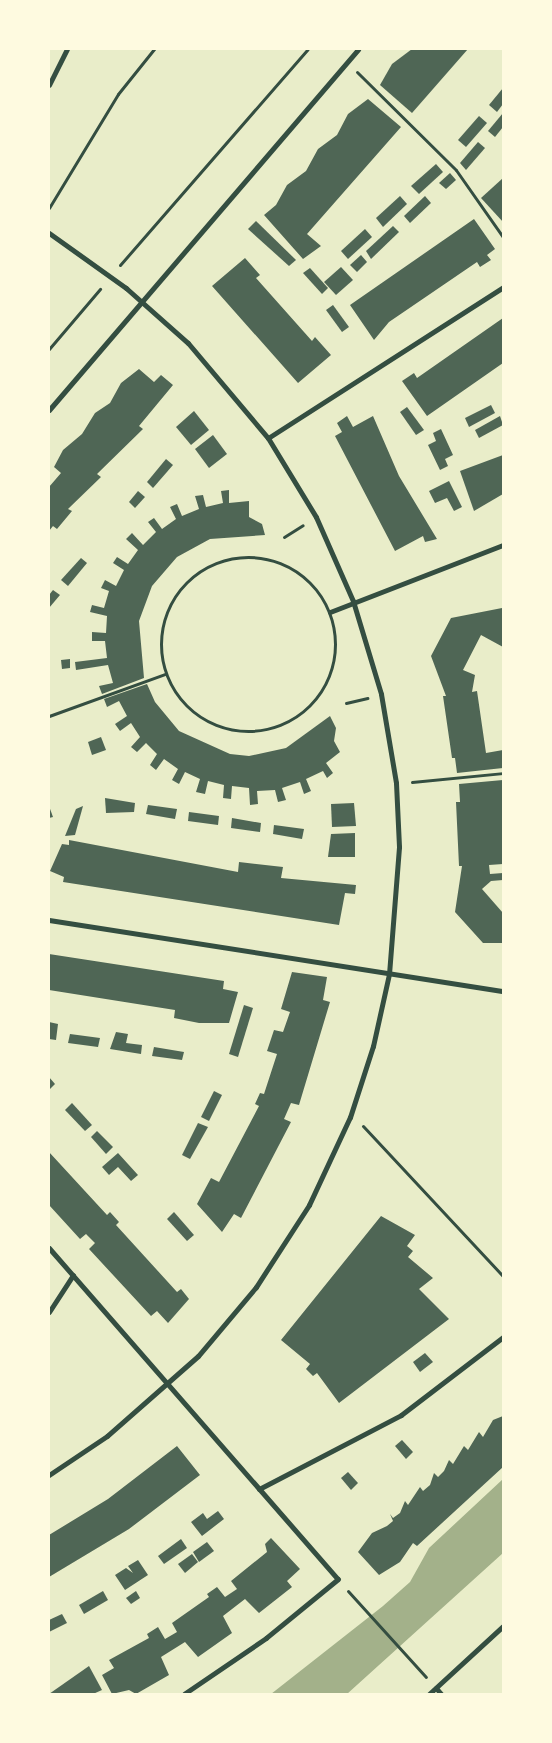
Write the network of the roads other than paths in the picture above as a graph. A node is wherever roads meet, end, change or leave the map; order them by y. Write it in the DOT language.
graph roads {
  1 [pos="66,49"];
  2 [pos="358,49"];
  3 [pos="49,85"];
  4 [pos="49,233"];
  5 [pos="503,287"];
  6 [pos="142,300"];
  7 [pos="49,410"];
  8 [pos="268,438"];
  9 [pos="503,545"];
  10 [pos="353,601"];
  11 [pos="330,612"];
  12 [pos="49,920"];
  13 [pos="389,974"];
  14 [pos="503,991"];
  15 [pos="49,1248"];
  16 [pos="73,1275"];
  17 [pos="49,1312"];
  18 [pos="503,1338"];
  19 [pos="169,1386"];
  20 [pos="49,1475"];
  21 [pos="259,1489"];
  22 [pos="503,1626"];
  23 [pos="436,1688"];
  24 [pos="184,1694"];
  25 [pos="429,1694"];
  26 [pos="441,1694"];
  1 -- 3 [label="street"];
  2 -- 6 [label="street"];
  4 -- 6 [label="street"];
  5 -- 8 [label="street"];
  6 -- 7 [label="street"];
  6 -- 8 [label="street"];
  8 -- 10 [label="street"];
  9 -- 10 [label="street"];
  10 -- 11 [label="street"];
  10 -- 13 [label="street"];
  12 -- 13 [label="street"];
  13 -- 14 [label="street"];
  13 -- 19 [label="street"];
  15 -- 16 [label="street"];
  16 -- 17 [label="street"];
  16 -- 19 [label="street"];
  18 -- 21 [label="street"];
  19 -- 20 [label="street"];
  19 -- 21 [label="street"];
  21 -- 24 [label="street"];
  22 -- 23 [label="street"];
  23 -- 25 [label="street"];
  23 -- 26 [label="street"];
}
